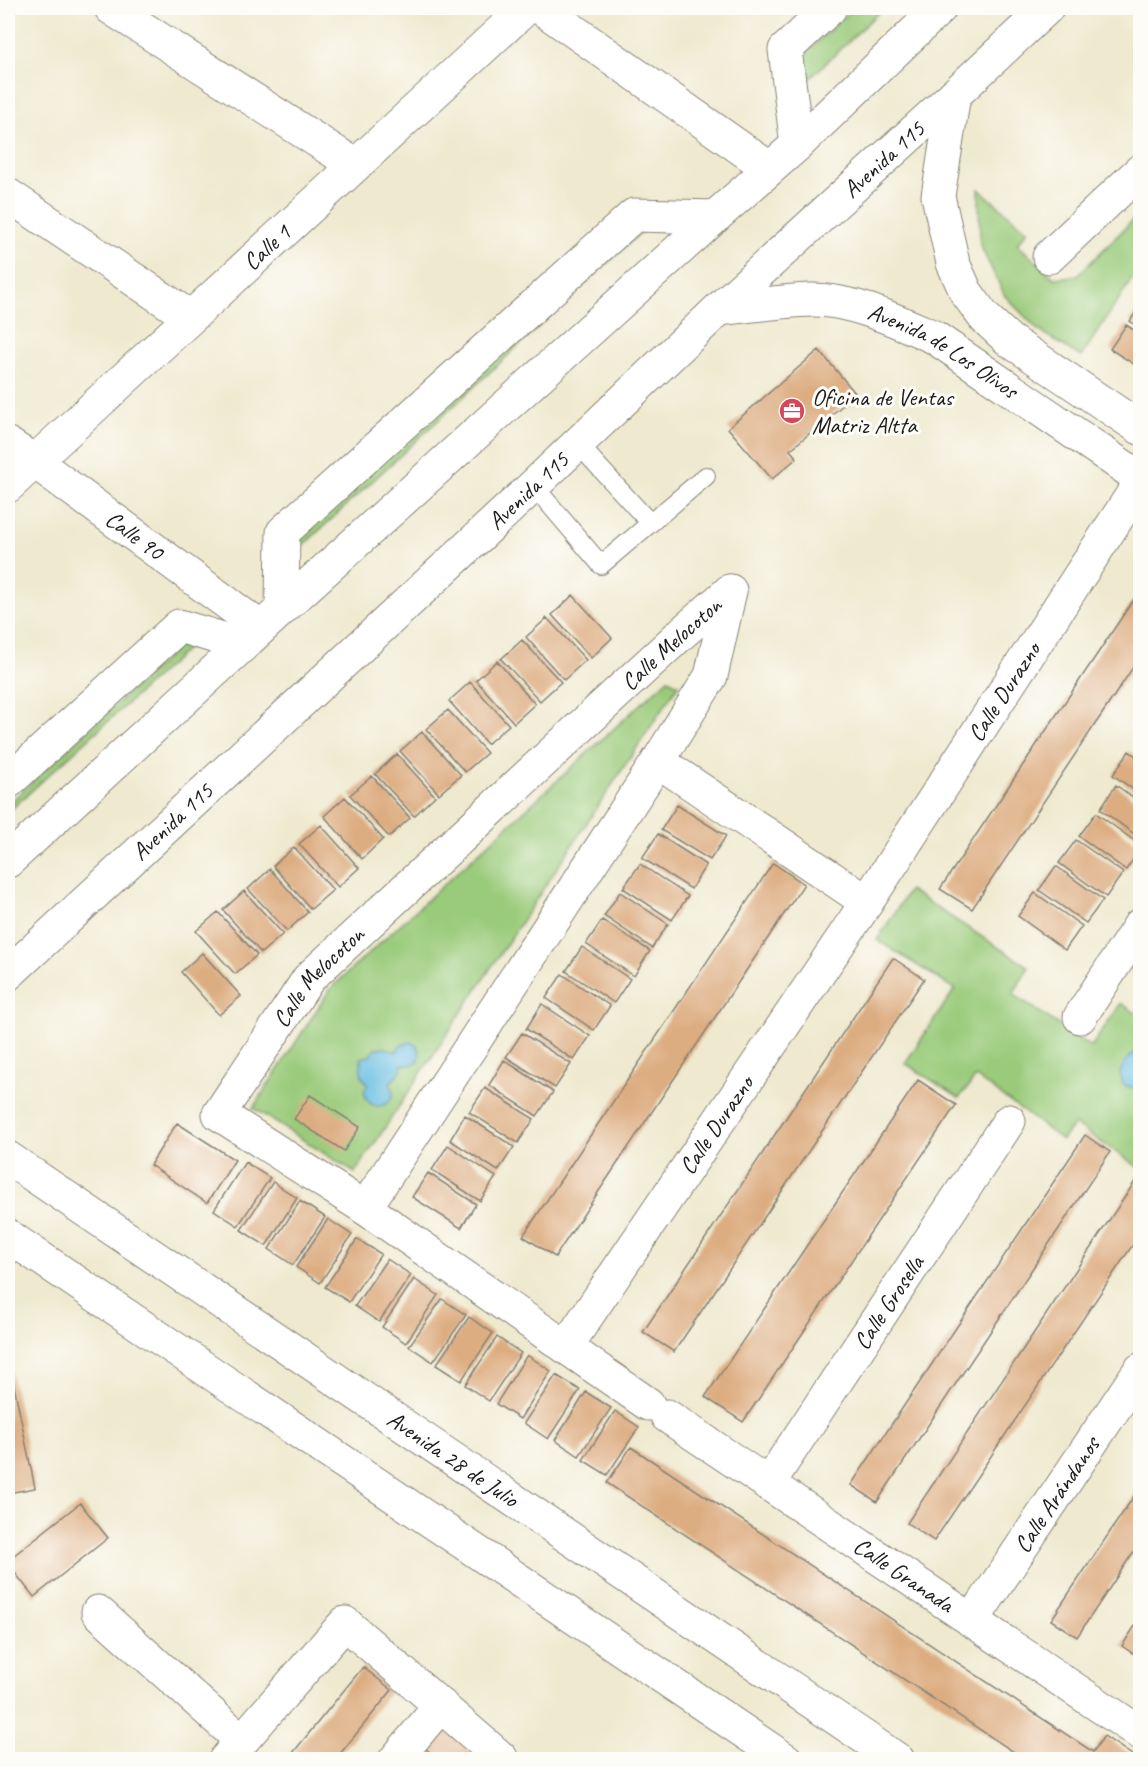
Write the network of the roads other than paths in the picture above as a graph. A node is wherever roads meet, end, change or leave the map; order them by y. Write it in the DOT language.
graph roads {
  1 [pos="111,8"];
  2 [pos="526,8"];
  3 [pos="541,8"];
  4 [pos="830,8"];
  5 [pos="940,8"];
  6 [pos="1047,8"];
  7 [pos="954,95"];
  8 [pos="797,145"];
  9 [pos="355,165"];
  10 [pos="770,168"];
  11 [pos="1140,171"];
  12 [pos="8,195"];
  13 [pos="715,217"];
  14 [pos="1049,257"];
  15 [pos="966,292"];
  16 [pos="719,309"];
  17 [pos="190,317"];
  18 [pos="934,337"];
  19 [pos="1140,428"];
  20 [pos="577,442"];
  21 [pos="21,452"];
  22 [pos="706,476"];
  23 [pos="1140,478"];
  24 [pos="1140,483"];
  25 [pos="8,486"];
  26 [pos="539,492"];
  27 [pos="650,523"];
  28 [pos="262,627"];
  29 [pos="658,760"];
  30 [pos="8,782"];
  31 [pos="8,861"];
  32 [pos="867,902"];
  33 [pos="1140,925"];
  34 [pos="8,974"];
  35 [pos="1080,1017"];
  36 [pos="1009,1121"];
  37 [pos="8,1158"];
  38 [pos="365,1208"];
  39 [pos="8,1236"];
  40 [pos="567,1347"];
  41 [pos="1140,1370"];
  42 [pos="768,1484"];
  43 [pos="98,1612"];
  44 [pos="972,1621"];
  45 [pos="441,1705"];
  46 [pos="1140,1733"];
  47 [pos="233,1750"];
  48 [pos="394,1760"];
  49 [pos="500,1760"];
  50 [pos="786,1760"];
  51 [pos="898,1760"];
  1 -- 9 [label="street"];
  2 -- 9 [label="street, Calle 1"];
  3 -- 10 [label="street"];
  4 -- 8 [label="street"];
  5 -- 8 [label="street"];
  6 -- 7 [label="street, Avenida 115"];
  7 -- 15 [label="street, Avenida de Los Olivos"];
  7 -- 16 [label="street, Avenida 115"];
  8 -- 10 [label="street"];
  9 -- 17 [label="street, Calle 1"];
  10 -- 13 [label="street"];
  11 -- 14 [label="street"];
  12 -- 17 [label="street"];
  13 -- 28 [label="street"];
  13 -- 28 [label="street"];
  15 -- 18 [label="street"];
  15 -- 19 [label="street, Avenida de Los Olivos"];
  16 -- 18 [label="street, Avenida de Los Olivos"];
  16 -- 20 [label="street, Avenida 115"];
  17 -- 21 [label="street, Calle 1"];
  18 -- 23 [label="street, Avenida de Los Olivos"];
  20 -- 27 [label="lane"];
  20 -- 34 [label="street, Avenida 115"];
  21 -- 25 [label="street, Calle 1"];
  21 -- 28 [label="street, Calle 90"];
  22 -- 27 [label="lane"];
  24 -- 32 [label="street, Calle Durazno"];
  26 -- 27 [label="lane"];
  28 -- 30 [label="street"];
  28 -- 31 [label="street"];
  29 -- 32 [label="street"];
  29 -- 38 [label="street, Calle Melocoton"];
  29 -- 38 [label="street, Calle Melocoton"];
  32 -- 40 [label="street, Calle Durazno"];
  33 -- 35 [label="street"];
  36 -- 42 [label="street, Calle Grosella"];
  37 -- 51 [label="street, Avenida 28 de Julio"];
  38 -- 40 [label="street"];
  39 -- 50 [label="street"];
  40 -- 42 [label="street, Calle Granada"];
  41 -- 44 [label="street, Calle Arándanos"];
  42 -- 44 [label="street, Calle Granada"];
  43 -- 47 [label="street"];
  44 -- 46 [label="street, Calle Granada"];
  45 -- 47 [label="street"];
  45 -- 48 [label="street"];
  45 -- 49 [label="street"];
}
